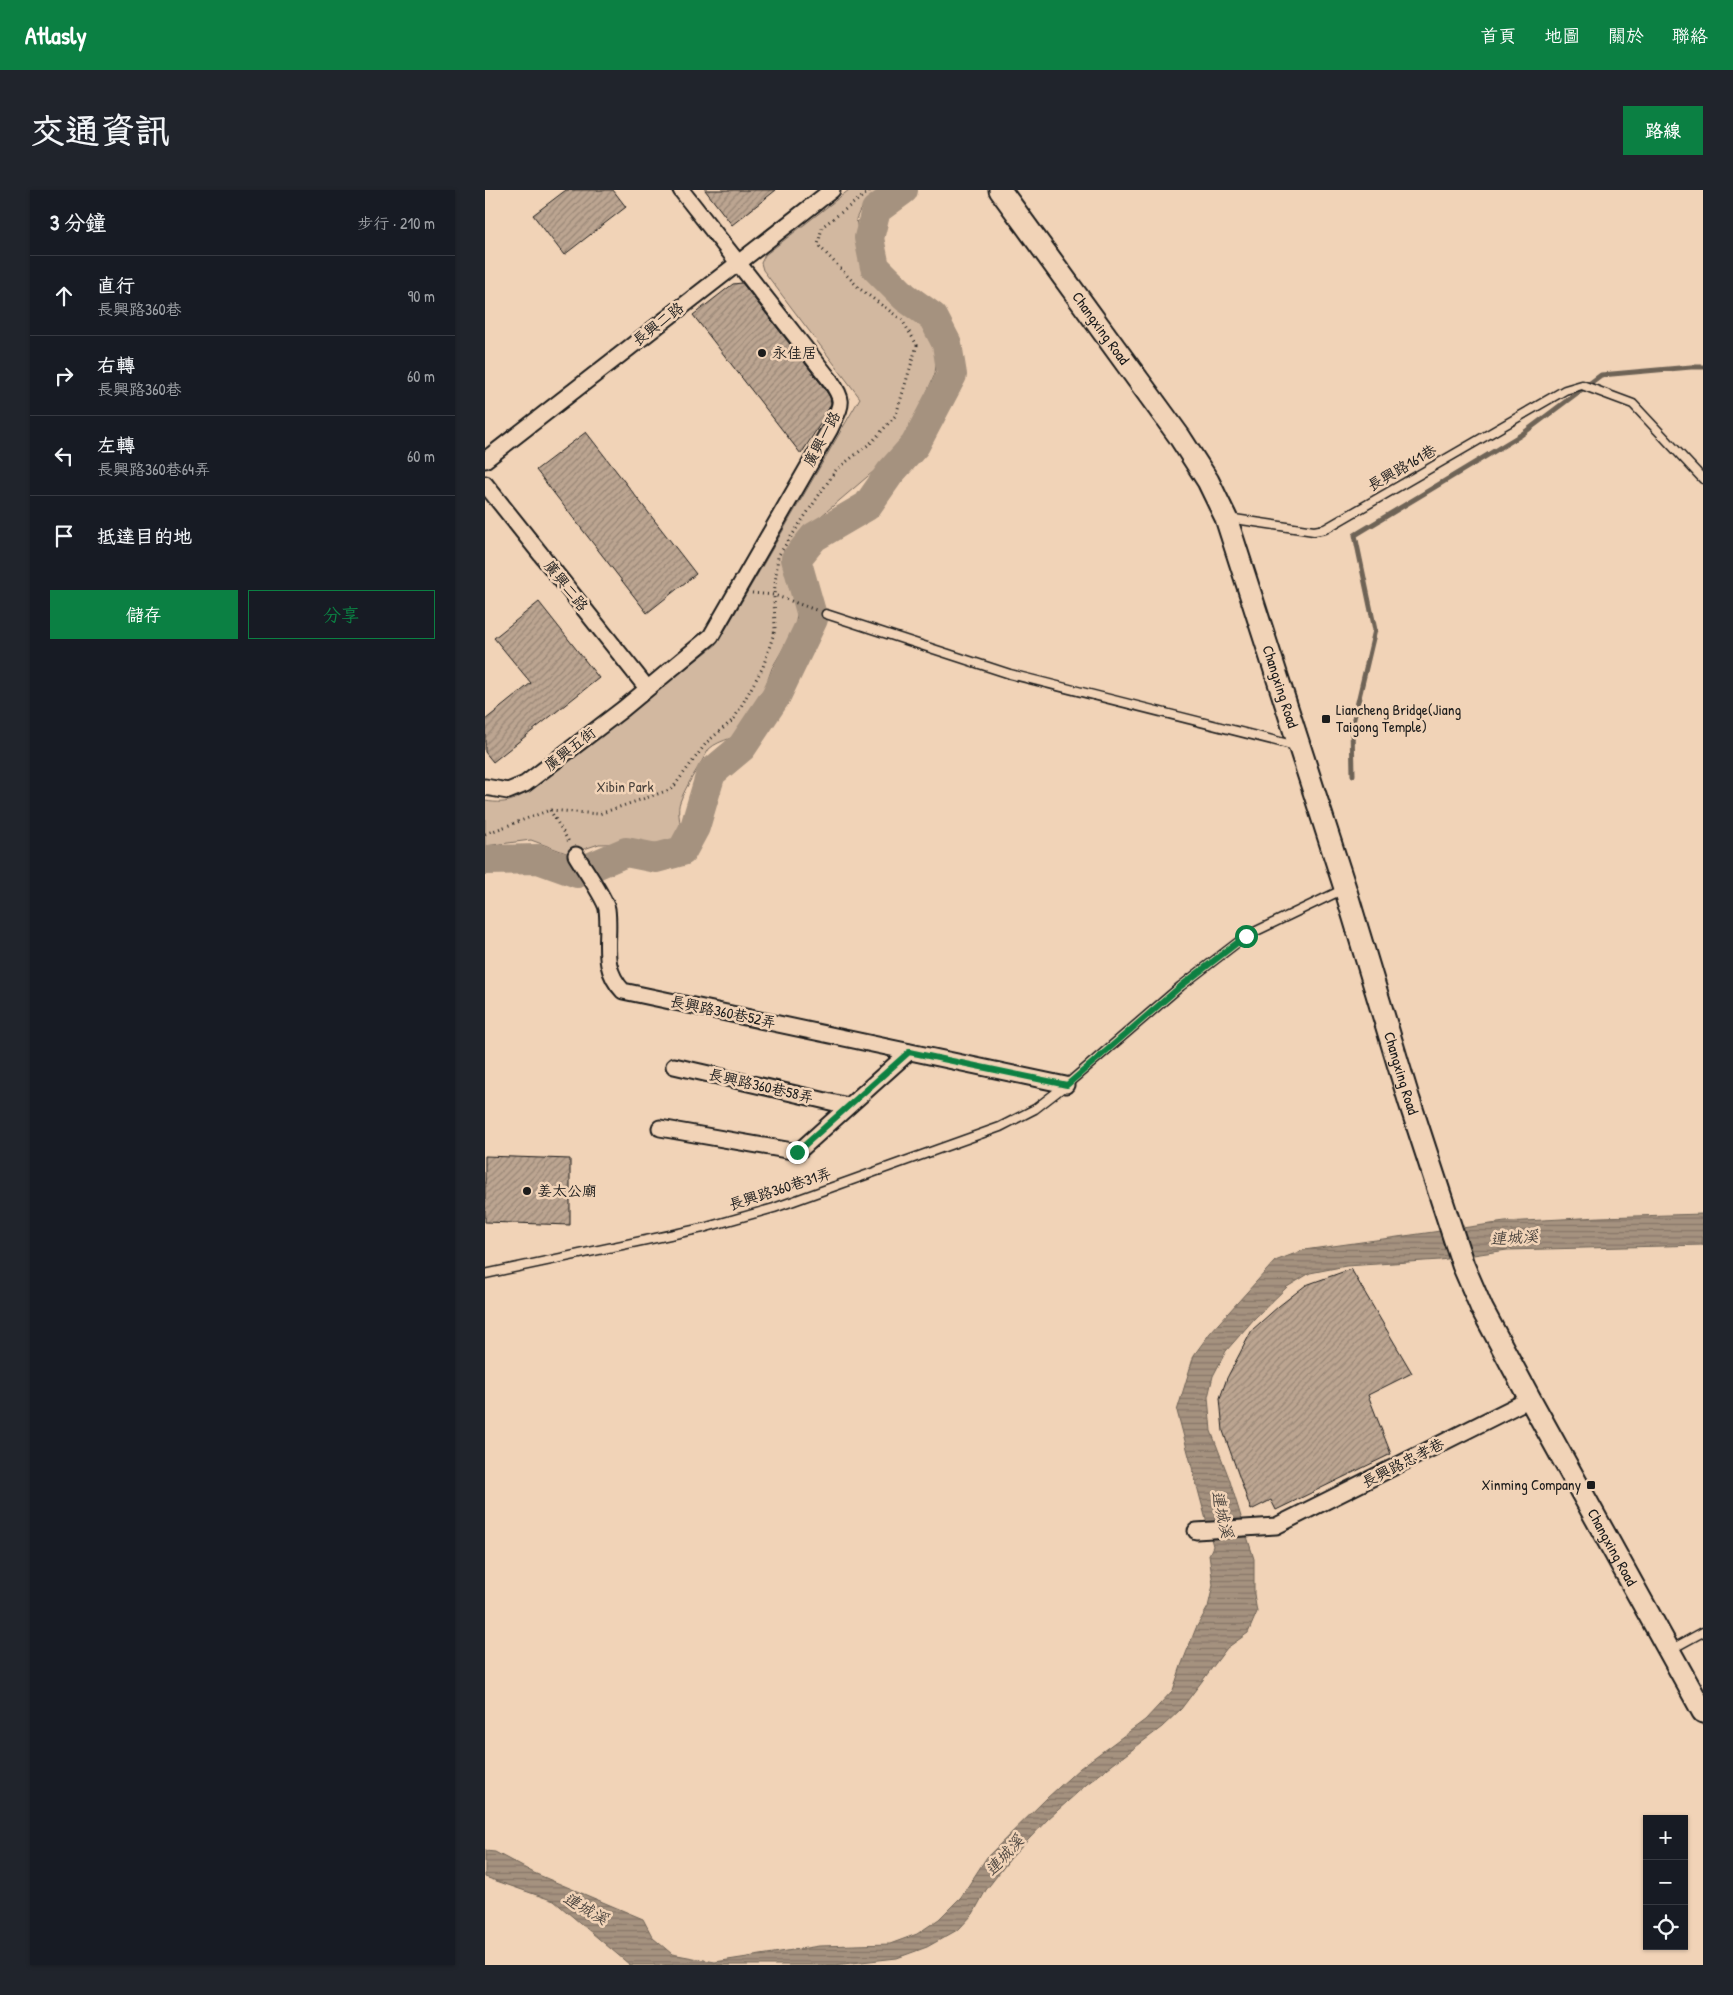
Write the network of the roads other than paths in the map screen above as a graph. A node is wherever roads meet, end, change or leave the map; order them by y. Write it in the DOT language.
graph roads {
  1 [pos="681,190"];
  2 [pos="832,190"];
  3 [pos="1000,190"];
  4 [pos="738,264"];
  5 [pos="485,460"];
  6 [pos="1703,479"];
  7 [pos="485,484"];
  8 [pos="1226,518"];
  9 [pos="826,614"];
  10 [pos="647,688"];
  11 [pos="1301,748"];
  12 [pos="485,787"];
  13 [pos="576,855"];
  14 [pos="1345,888"];
  15 [pos="909,1052"];
  16 [pos="673,1066"];
  17 [pos="1067,1085"];
  18 [pos="848,1106"];
  19 [pos="660,1128"];
  20 [pos="485,1274"];
  21 [pos="1530,1399"];
  22 [pos="1196,1531"];
  23 [pos="1703,1632"];
  24 [pos="1669,1650"];
  25 [pos="1703,1712"];
  1 -- 4 [label="street, 廣興一路"];
  2 -- 4 [label="street, 長興二路"];
  3 -- 8 [label="main road, Changxing Road"];
  4 -- 5 [label="street, 長興二路"];
  4 -- 10 [label="street, 廣興一路"];
  6 -- 8 [label="lane, 長興路161巷"];
  7 -- 10 [label="street, 廣興二路"];
  8 -- 11 [label="main road, Changxing Road"];
  9 -- 11 [label="lane"];
  10 -- 12 [label="street, 廣興五街"];
  11 -- 14 [label="main road, Changxing Road"];
  13 -- 15 [label="street, 長興路360巷52弄"];
  14 -- 17 [label="lane, 長興路360巷31弄"];
  14 -- 21 [label="main road, Changxing Road"];
  15 -- 17 [label="street, 長興路360巷52弄"];
  15 -- 18 [label="street"];
  16 -- 18 [label="street, 長興路360巷58弄"];
  17 -- 20 [label="lane, 長興路360巷31弄"];
  18 -- 19 [label="street"];
  21 -- 22 [label="street, 長興路忠孝巷"];
  21 -- 24 [label="main road, Changxing Road"];
  23 -- 24 [label="lane"];
  24 -- 25 [label="main road, Changxing Road"];
}
